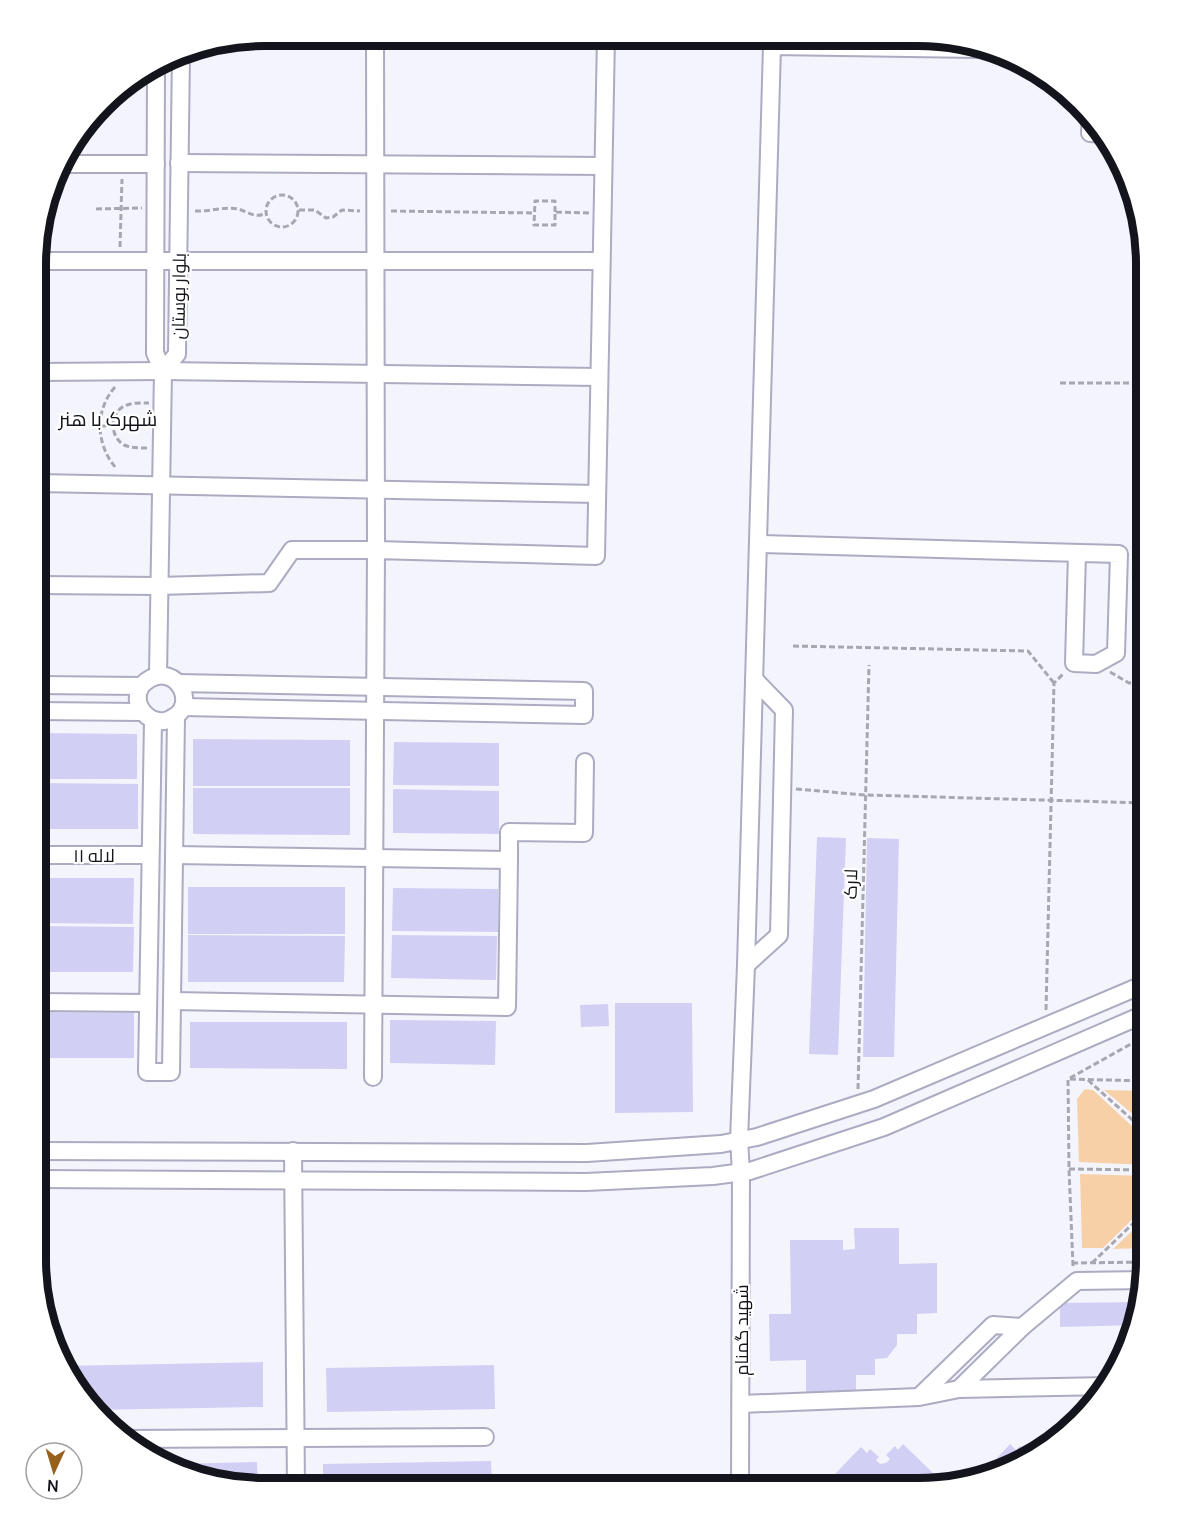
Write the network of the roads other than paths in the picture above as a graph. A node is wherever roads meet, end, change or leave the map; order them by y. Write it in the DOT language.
graph roads {
  1 [pos="375,46"];
  2 [pos="606,46"];
  3 [pos="772,46"];
  4 [pos="772,46"];
  5 [pos="950,49"];
  6 [pos="181,63"];
  7 [pos="156,75"];
  8 [pos="179,163"];
  9 [pos="71,164"];
  10 [pos="156,164"];
  11 [pos="375,165"];
  12 [pos="603,166"];
  13 [pos="46,261"];
  14 [pos="156,261"];
  15 [pos="178,261"];
  16 [pos="376,261"];
  17 [pos="601,261"];
  18 [pos="163,371"];
  19 [pos="46,372"];
  20 [pos="376,374"];
  21 [pos="599,377"];
  22 [pos="46,483"];
  23 [pos="160,485"];
  24 [pos="376,490"];
  25 [pos="597,494"];
  26 [pos="758,544"];
  27 [pos="376,550"];
  28 [pos="1077,553"];
  29 [pos="46,585"];
  30 [pos="159,586"];
  31 [pos="158,675"];
  32 [pos="754,679"];
  33 [pos="178,683"];
  34 [pos="46,685"];
  35 [pos="141,686"];
  36 [pos="375,687"];
  37 [pos="46,711"];
  38 [pos="375,711"];
  39 [pos="180,712"];
  40 [pos="147,716"];
  41 [pos="585,762"];
  42 [pos="46,855"];
  43 [pos="150,855"];
  44 [pos="174,855"];
  45 [pos="374,858"];
  46 [pos="509,860"];
  47 [pos="746,964"];
  48 [pos="1136,988"];
  49 [pos="172,1001"];
  50 [pos="46,1002"];
  51 [pos="148,1003"];
  52 [pos="373,1004"];
  53 [pos="1136,1018"];
  54 [pos="373,1077"];
  55 [pos="739,1140"];
  56 [pos="46,1150"];
  57 [pos="293,1152"];
  58 [pos="741,1172"];
  59 [pos="46,1179"];
  60 [pos="294,1180"];
  61 [pos="1136,1280"];
  62 [pos="1022,1327"];
  63 [pos="1097,1386"];
  64 [pos="958,1389"];
  65 [pos="919,1397"];
  66 [pos="741,1404"];
  67 [pos="485,1437"];
  68 [pos="138,1438"];
  69 [pos="296,1438"];
  70 [pos="296,1478"];
  71 [pos="740,1478"];
  1 -- 11 [label="street"];
  2 -- 12 [label="street"];
  3 -- 5 [label="street, شهید گمنام"];
  4 -- 26 [label="street, شهید گمنام"];
  6 -- 8 [label="street, بلوار بوستان"];
  7 -- 10 [label="street, بلوار بوستان"];
  8 -- 11 [label="street"];
  8 -- 15 [label="street, بلوار بوستان"];
  9 -- 10 [label="street"];
  10 -- 14 [label="street, بلوار بوستان"];
  11 -- 12 [label="street"];
  11 -- 16 [label="street"];
  12 -- 17 [label="street"];
  13 -- 14 [label="street"];
  14 -- 15 [label="street"];
  14 -- 18 [label="street, بلوار بوستان"];
  15 -- 16 [label="street"];
  15 -- 18 [label="street, بلوار بوستان"];
  16 -- 17 [label="street"];
  16 -- 20 [label="street"];
  17 -- 21 [label="street"];
  18 -- 19 [label="street"];
  18 -- 20 [label="street"];
  18 -- 23 [label="street"];
  20 -- 21 [label="street"];
  20 -- 24 [label="street"];
  21 -- 25 [label="street"];
  22 -- 23 [label="street"];
  23 -- 24 [label="street"];
  23 -- 30 [label="street"];
  24 -- 25 [label="street"];
  24 -- 27 [label="street"];
  25 -- 27 [label="street"];
  26 -- 28 [label="street"];
  26 -- 32 [label="street, شهید گمنام"];
  27 -- 30 [label="street"];
  27 -- 36 [label="street"];
  28 -- 28 [label="street"];
  29 -- 30 [label="street"];
  30 -- 31 [label="street"];
  31 -- 33 [label="street"];
  31 -- 35 [label="street"];
  32 -- 47 [label="street, شهید گمنام"];
  32 -- 47 [label="street"];
  33 -- 36 [label="street"];
  33 -- 39 [label="street"];
  34 -- 35 [label="street"];
  35 -- 40 [label="street"];
  36 -- 38 [label="street"];
  36 -- 38 [label="street"];
  37 -- 40 [label="street"];
  38 -- 39 [label="street"];
  38 -- 45 [label="street"];
  39 -- 40 [label="street"];
  39 -- 44 [label="street"];
  40 -- 43 [label="street"];
  41 -- 46 [label="street"];
  42 -- 43 [label="street, لاله ۱۱"];
  43 -- 51 [label="street"];
  44 -- 45 [label="street"];
  44 -- 49 [label="street"];
  45 -- 46 [label="street"];
  45 -- 52 [label="street"];
  46 -- 52 [label="street"];
  47 -- 55 [label="street, شهید گمنام"];
  48 -- 55 [label="street"];
  49 -- 51 [label="street"];
  49 -- 52 [label="street"];
  50 -- 51 [label="street"];
  52 -- 54 [label="street"];
  53 -- 58 [label="street"];
  55 -- 57 [label="street"];
  55 -- 58 [label="street, شهید گمنام"];
  56 -- 57 [label="street"];
  57 -- 60 [label="street"];
  58 -- 60 [label="street"];
  58 -- 66 [label="street, شهید گمنام"];
  59 -- 60 [label="street"];
  60 -- 69 [label="street"];
  61 -- 62 [label="street"];
  62 -- 64 [label="street"];
  62 -- 65 [label="street"];
  63 -- 64 [label="street"];
  64 -- 65 [label="street"];
  65 -- 66 [label="street"];
  66 -- 71 [label="street, شهید گمنام"];
  67 -- 69 [label="street"];
  68 -- 69 [label="street"];
  69 -- 70 [label="street"];
}
